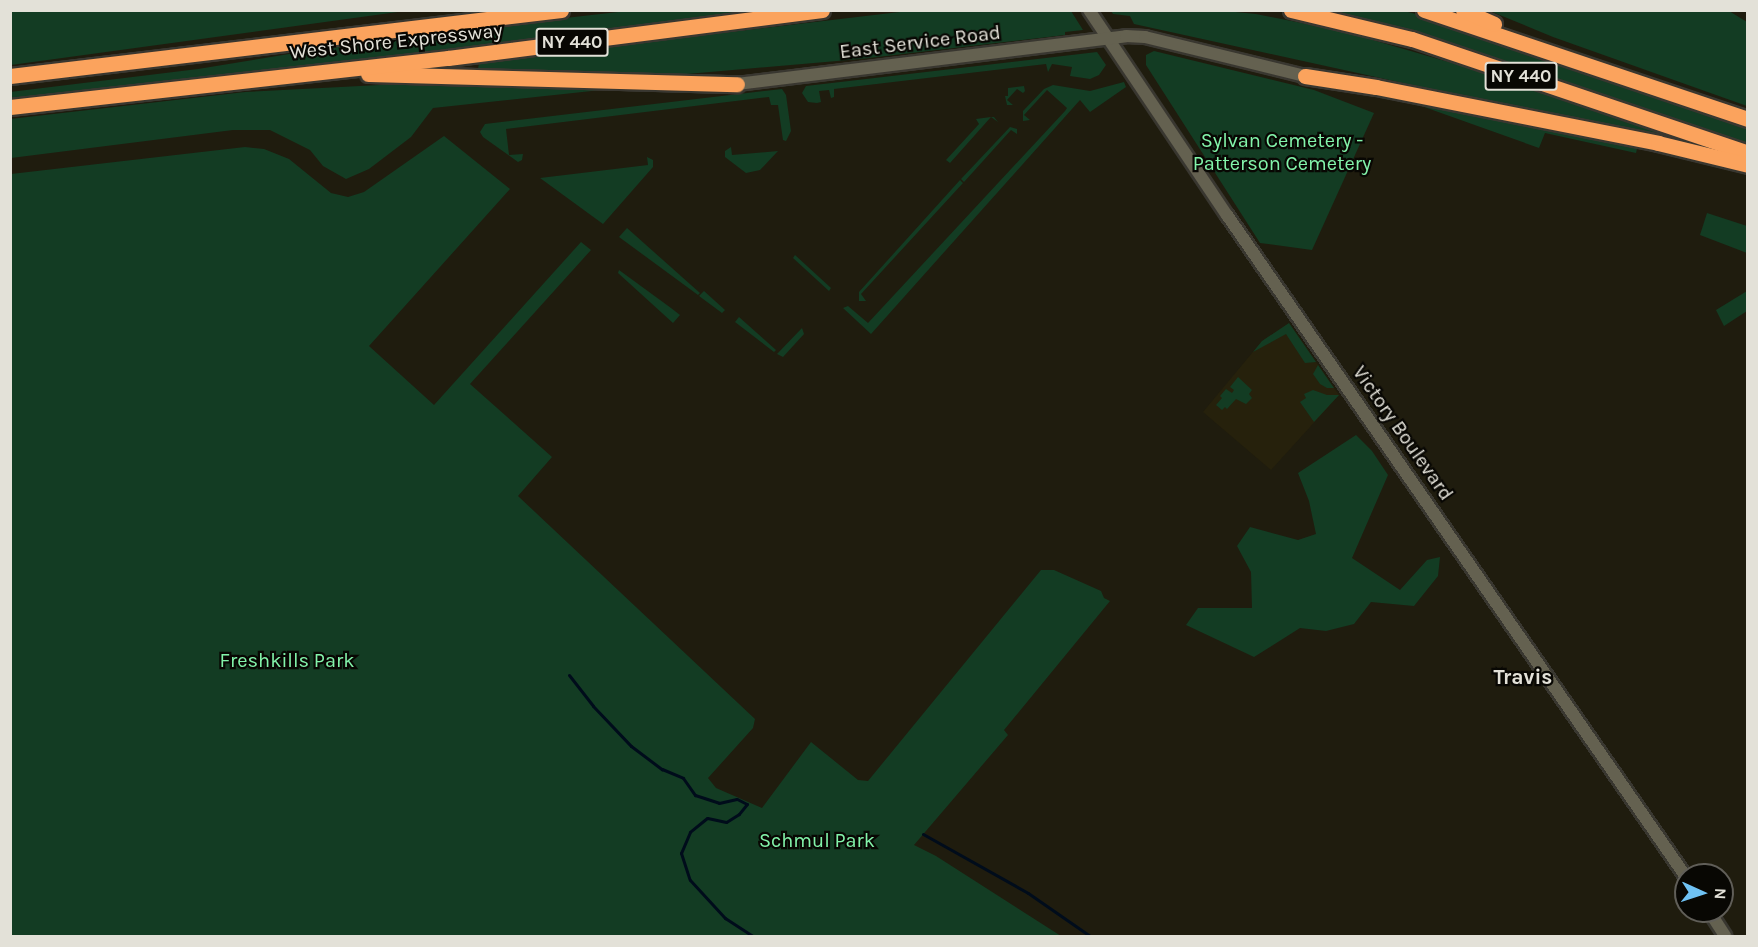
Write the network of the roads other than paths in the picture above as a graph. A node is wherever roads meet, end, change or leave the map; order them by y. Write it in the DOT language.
graph roads {
  1 [pos="474,10"];
  2 [pos="561,10"];
  3 [pos="822,10"];
  4 [pos="1291,10"];
  5 [pos="1424,10"];
  6 [pos="1463,10"];
  7 [pos="1091,13"];
  8 [pos="1107,38"];
  9 [pos="1516,39"];
  10 [pos="244,49"];
  11 [pos="321,70"];
  12 [pos="10,76"];
  13 [pos="1305,76"];
  14 [pos="737,84"];
  15 [pos="10,107"];
  16 [pos="1748,119"];
  17 [pos="1748,153"];
  18 [pos="1748,165"];
  19 [pos="1676,863"];
  20 [pos="1716,923"];
  21 [pos="1725,936"];
  1 -- 10 [label="highway"];
  2 -- 10 [label="highway, West Shore Expressway / NY 440"];
  3 -- 11 [label="highway, West Shore Expressway / NY 440"];
  4 -- 17 [label="highway, NY 440"];
  5 -- 9 [label="highway, NY 440"];
  6 -- 9 [label="highway"];
  7 -- 8 [label="main road, Victory Boulevard"];
  8 -- 13 [label="main road, East Service Road"];
  8 -- 14 [label="main road, East Service Road"];
  8 -- 19 [label="main road, Victory Boulevard"];
  9 -- 16 [label="highway, NY 440"];
  10 -- 12 [label="highway, West Shore Expressway / NY 440"];
  11 -- 14 [label="highway"];
  11 -- 15 [label="highway, West Shore Expressway / NY 440"];
  13 -- 18 [label="highway"];
  20 -- 21 [label="main road"];
}
